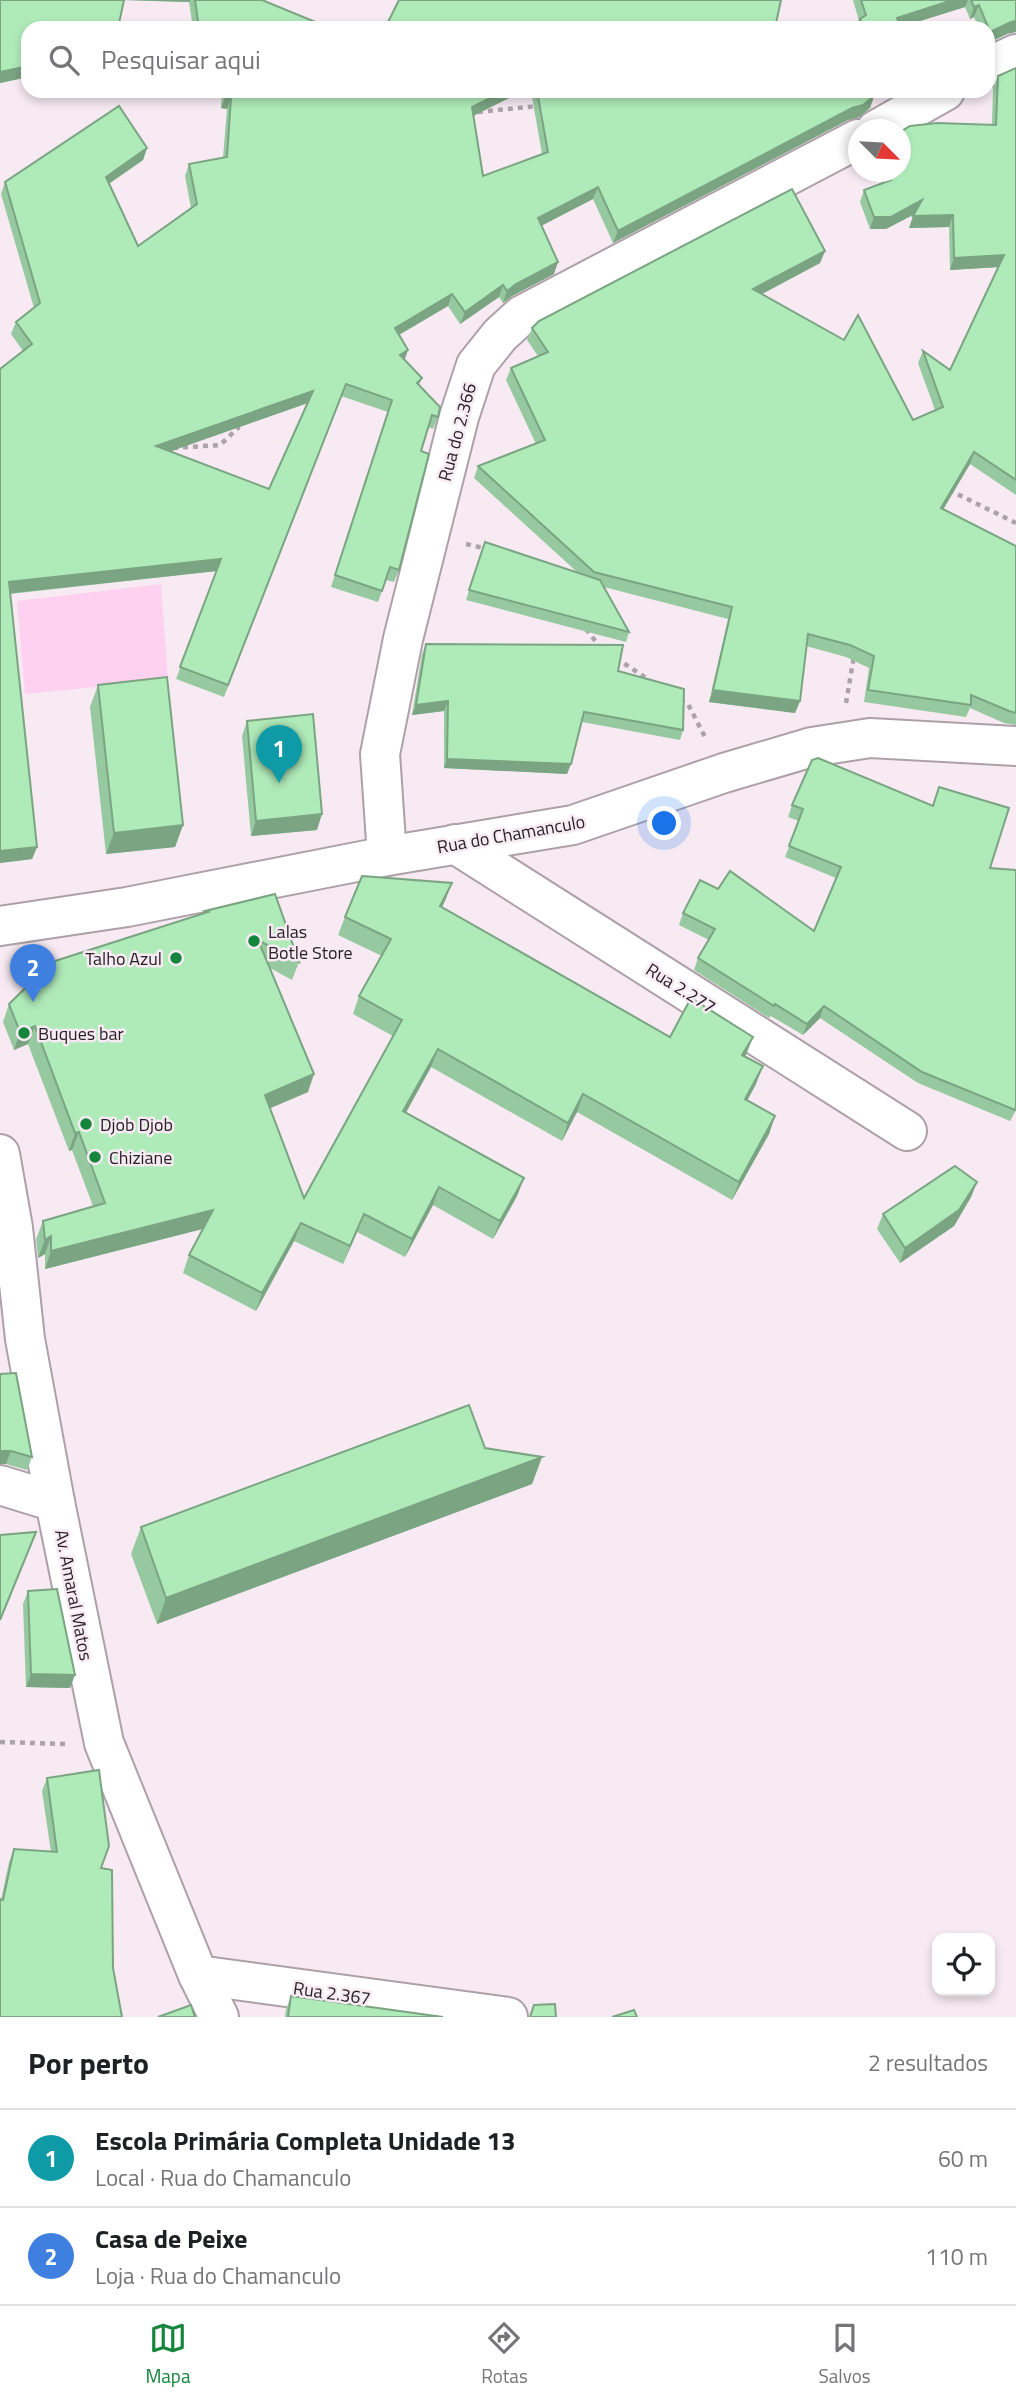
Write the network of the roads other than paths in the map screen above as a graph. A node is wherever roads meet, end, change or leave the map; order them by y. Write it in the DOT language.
graph roads {
  1 [pos="1016,54"];
  2 [pos="995,64"];
  3 [pos="933,98"];
  4 [pos="895,119"];
  5 [pos="848,145"];
  6 [pos="1016,746"];
  7 [pos="455,844"];
  8 [pos="387,856"];
  9 [pos="0,926"];
  10 [pos="906,1131"];
  11 [pos="0,1154"];
  12 [pos="0,1485"];
  13 [pos="55,1502"];
  14 [pos="198,1975"];
  15 [pos="219,2017"];
  16 [pos="508,2017"];
  1 -- 2 [label="street"];
  3 -- 4 [label="street"];
  5 -- 8 [label="street, Rua do 2.366"];
  6 -- 7 [label="street, Rua do Chamanculo"];
  7 -- 8 [label="street, Rua do Chamanculo"];
  7 -- 10 [label="street, Rua 2.277"];
  8 -- 9 [label="street, Rua do Chamanculo"];
  11 -- 13 [label="street, Av. Amaral Matos"];
  12 -- 13 [label="street"];
  13 -- 14 [label="street, Av. Amaral Matos"];
  14 -- 15 [label="street, Av. Amaral Matos"];
  14 -- 16 [label="street, Rua 2.367"];
}
